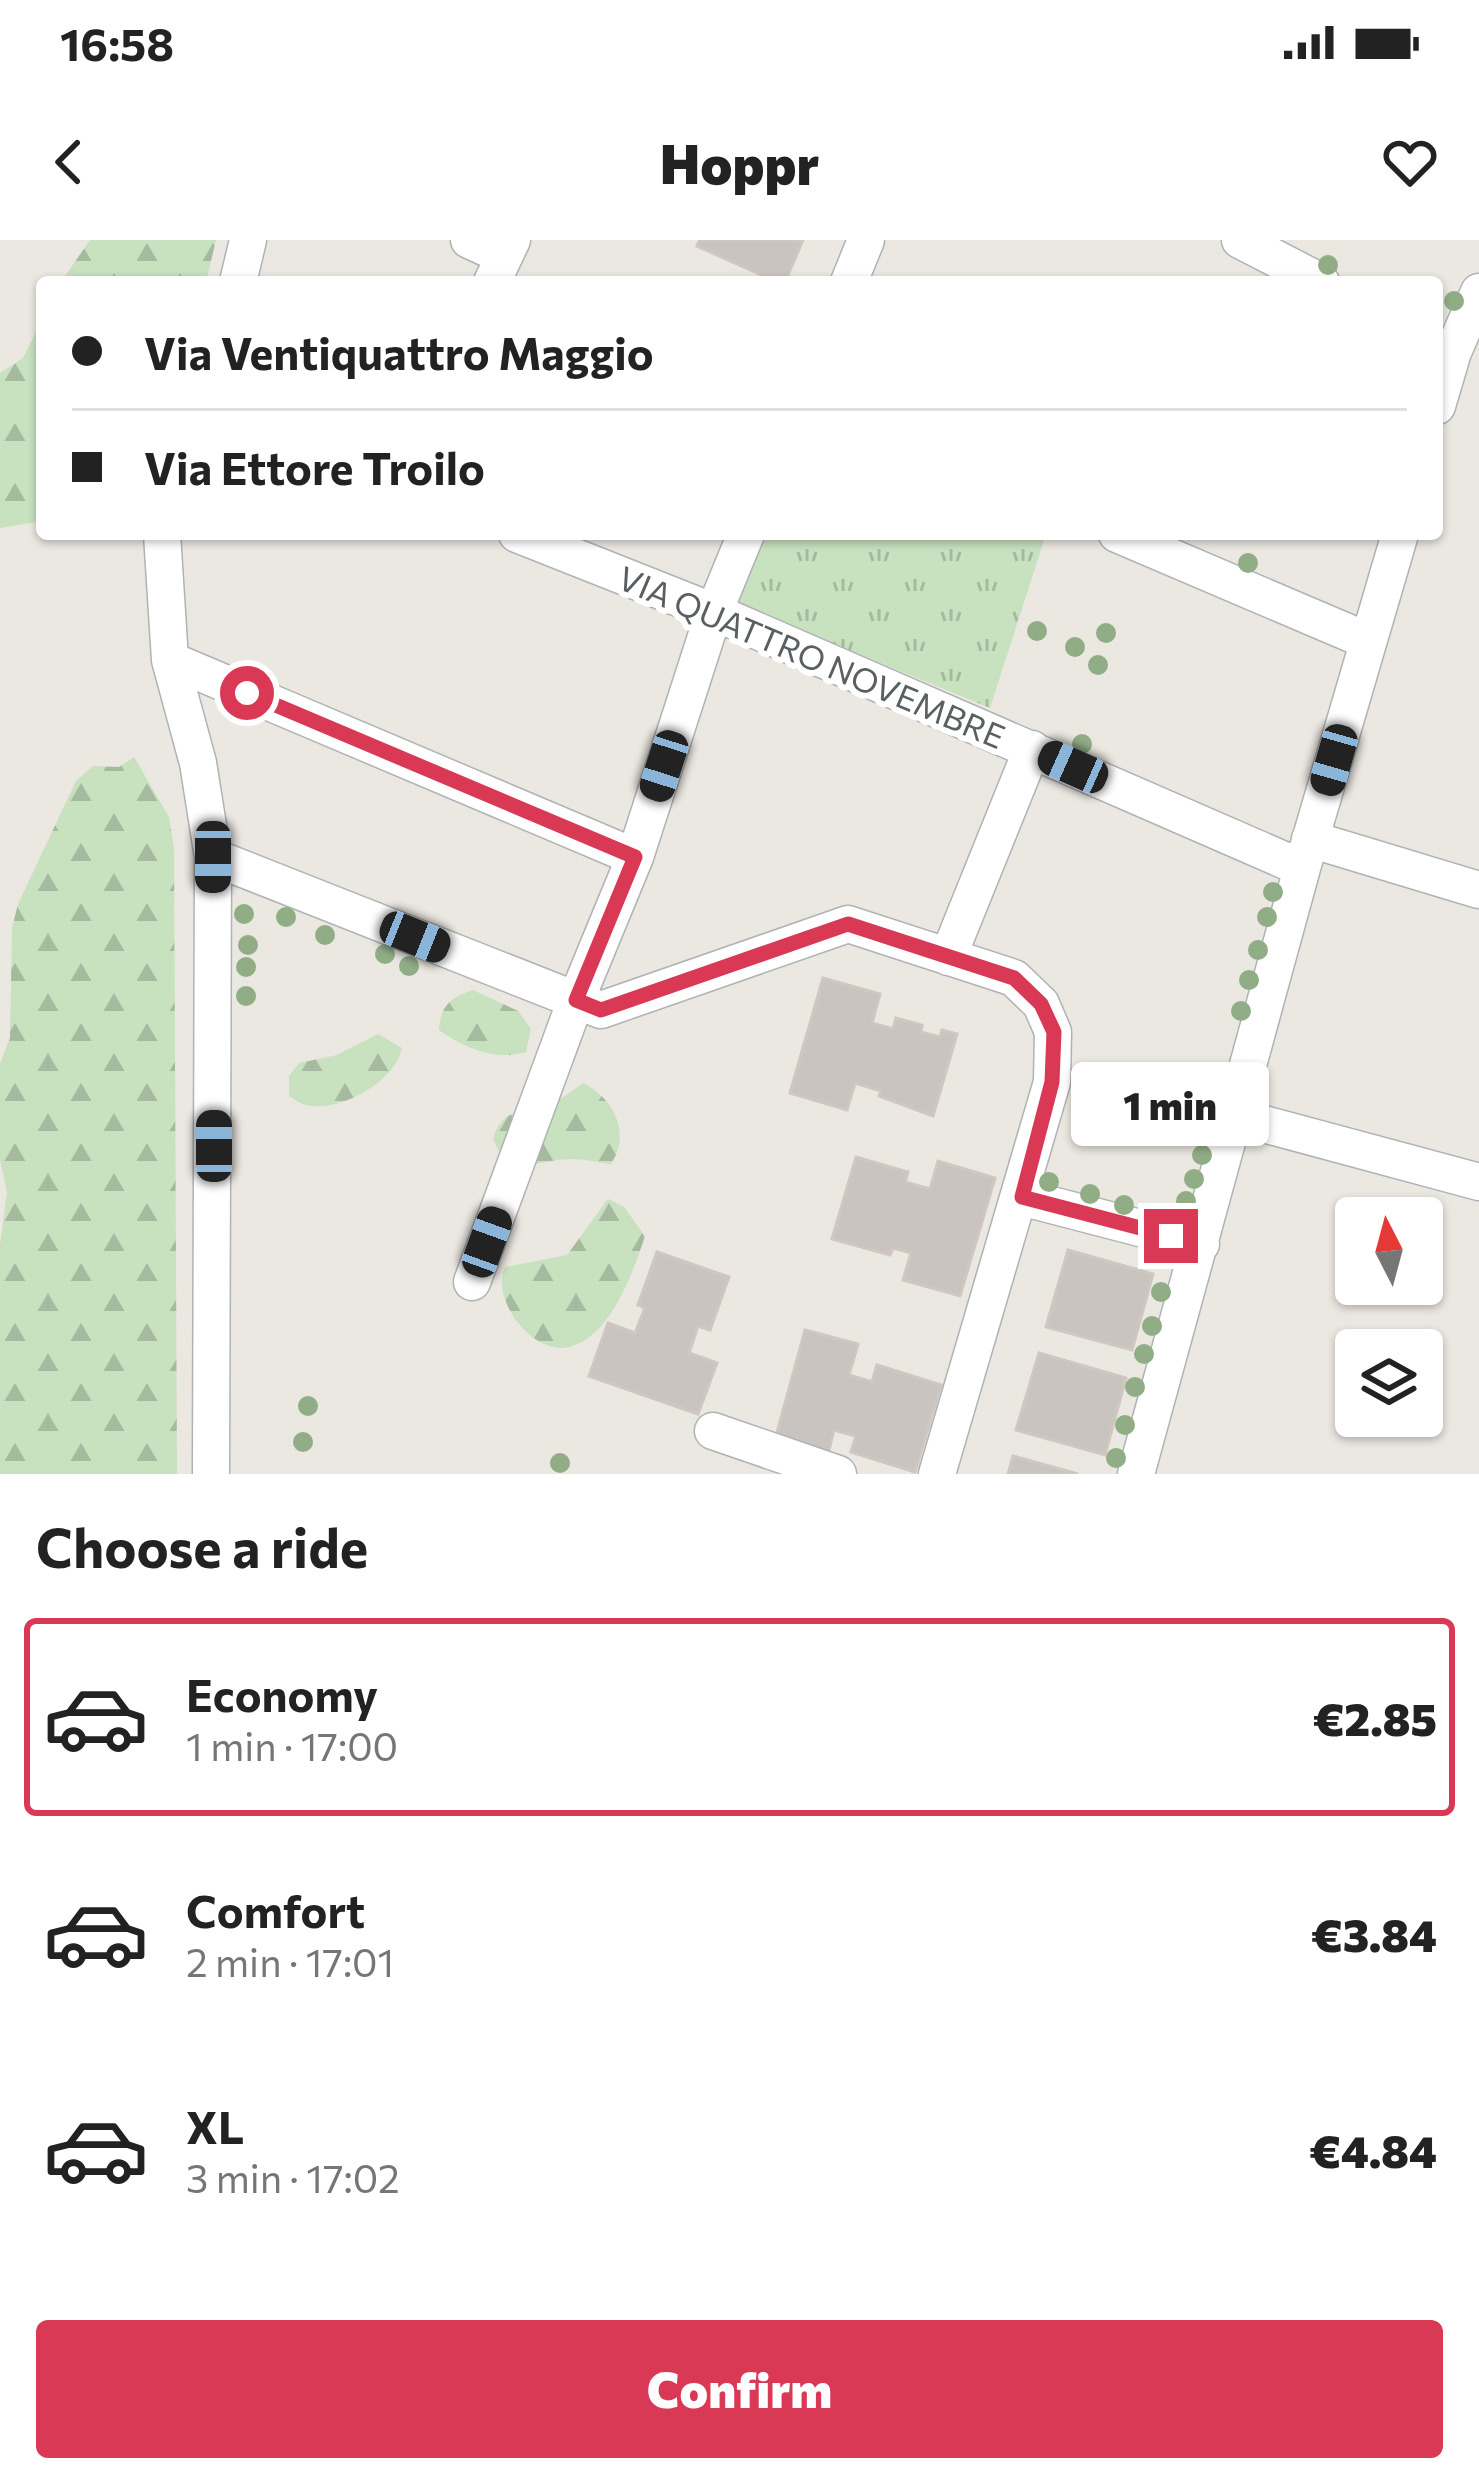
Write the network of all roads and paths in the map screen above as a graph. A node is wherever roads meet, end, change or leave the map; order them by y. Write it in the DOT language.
graph roads {
  1 [pos="248,240"];
  2 [pos="469,240"];
  3 [pos="866,240"];
  4 [pos="1240,240"];
  5 [pos="503,259"];
  6 [pos="239,276"];
  7 [pos="851,276"];
  8 [pos="1309,276"];
  9 [pos="1479,292"];
  10 [pos="1456,353"];
  11 [pos="1443,389"];
  12 [pos="162,540"];
  13 [pos="533,540"];
  14 [pos="744,540"];
  15 [pos="1131,540"];
  16 [pos="1398,540"];
  17 [pos="714,612"];
  18 [pos="1369,641"];
  19 [pos="170,660"];
  20 [pos="1032,748"];
  21 [pos="1306,854"];
  22 [pos="213,857"];
  23 [pos="635,857"];
  24 [pos="1479,890"];
  25 [pos="947,957"];
  26 [pos="576,1000"];
  27 [pos="1234,1116"];
  28 [pos="1479,1182"];
  29 [pos="1022,1197"];
  30 [pos="1201,1244"];
  31 [pos="472,1282"];
  32 [pos="713,1431"];
  33 [pos="212,1474"];
  34 [pos="838,1474"];
  35 [pos="937,1474"];
  36 [pos="1136,1474"];
  1 -- 6 [label="street"];
  2 -- 5 [label="street"];
  3 -- 7 [label="street"];
  4 -- 8 [label="street"];
  9 -- 10 [label="street"];
  10 -- 11 [label="street"];
  12 -- 19 [label="street"];
  13 -- 17 [label="street, VIA QUATTRO NOVEMBRE"];
  14 -- 17 [label="street"];
  15 -- 18 [label="street"];
  16 -- 18 [label="street"];
  17 -- 20 [label="street, VIA QUATTRO NOVEMBRE"];
  17 -- 23 [label="street"];
  18 -- 21 [label="street"];
  19 -- 22 [label="street"];
  19 -- 23 [label="street"];
  20 -- 21 [label="street, VIA QUATTRO NOVEMBRE"];
  20 -- 25 [label="street"];
  21 -- 24 [label="street, VIA QUATTRO NOVEMBRE"];
  21 -- 27 [label="street"];
  22 -- 26 [label="street"];
  22 -- 33 [label="street"];
  23 -- 26 [label="street"];
  25 -- 26 [label="street"];
  25 -- 29 [label="street"];
  26 -- 31 [label="street"];
  27 -- 28 [label="street"];
  27 -- 30 [label="street"];
  29 -- 30 [label="street"];
  29 -- 35 [label="street"];
  30 -- 36 [label="street"];
  32 -- 34 [label="street"];
}
